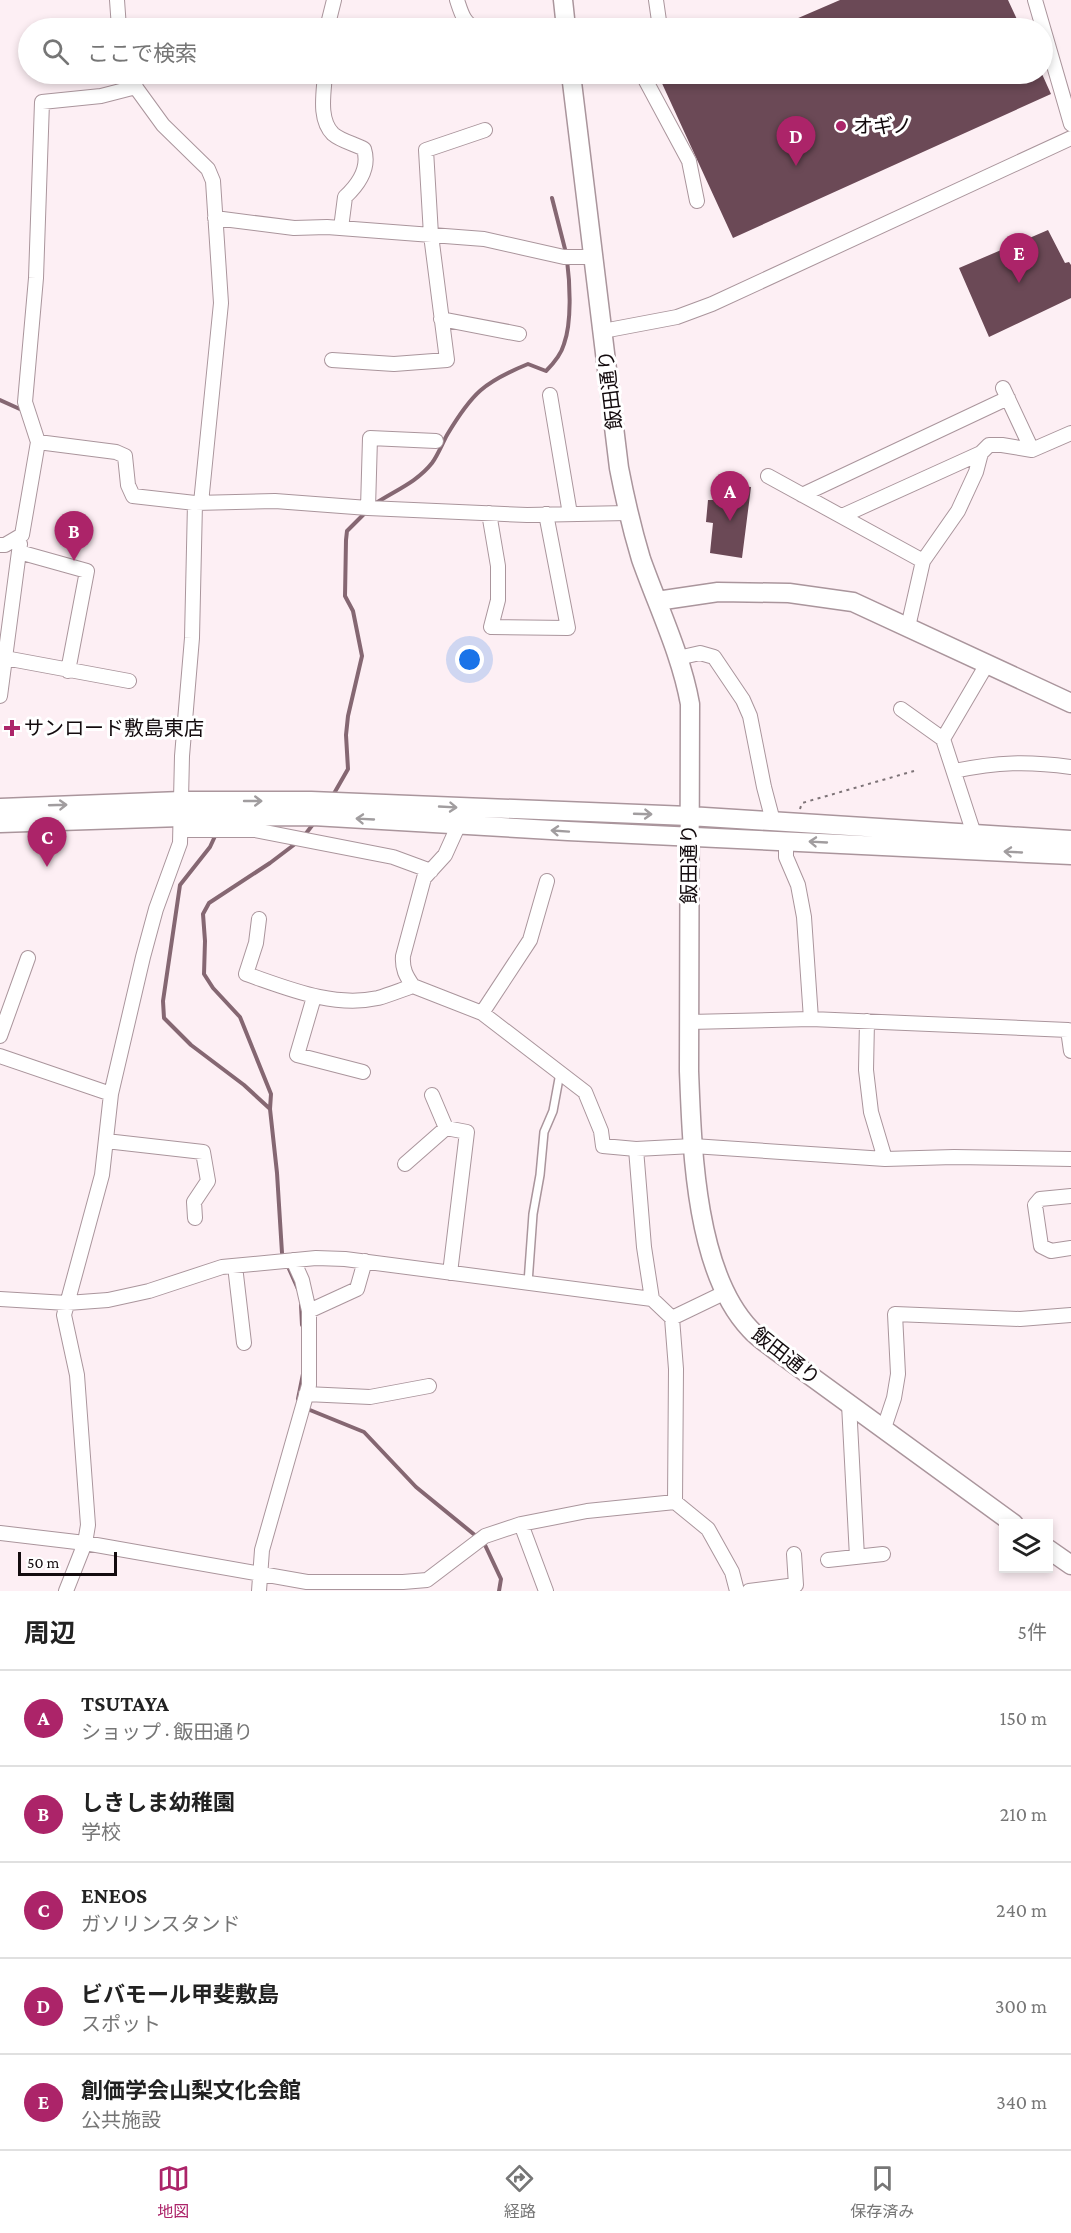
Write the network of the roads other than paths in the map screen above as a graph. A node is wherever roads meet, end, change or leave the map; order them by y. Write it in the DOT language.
graph roads {
  1 [pos="117,0"];
  2 [pos="334,0"];
  3 [pos="457,0"];
  4 [pos="562,0"];
  5 [pos="656,0"];
  6 [pos="1035,0"];
  7 [pos="118,18"];
  8 [pos="330,18"];
  9 [pos="464,18"];
  10 [pos="565,18"];
  11 [pos="659,18"];
  12 [pos="1040,18"];
  13 [pos="1053,62"];
  14 [pos="134,84"];
  15 [pos="325,84"];
  16 [pos="573,84"];
  17 [pos="648,84"];
  18 [pos="136,87"];
  19 [pos="1071,124"];
  20 [pos="485,130"];
  21 [pos="1071,138"];
  22 [pos="697,201"];
  23 [pos="215,218"];
  24 [pos="341,228"];
  25 [pos="431,235"];
  26 [pos="594,257"];
  27 [pos="441,319"];
  28 [pos="603,331"];
  29 [pos="519,334"];
  30 [pos="333,360"];
  31 [pos="550,394"];
  32 [pos="1071,433"];
  33 [pos="436,441"];
  34 [pos="38,442"];
  35 [pos="1032,450"];
  36 [pos="981,453"];
  37 [pos="768,476"];
  38 [pos="802,495"];
  39 [pos="198,503"];
  40 [pos="368,508"];
  41 [pos="489,513"];
  42 [pos="570,513"];
  43 [pos="628,513"];
  44 [pos="546,514"];
  45 [pos="842,516"];
  46 [pos="22,535"];
  47 [pos="0,545"];
  48 [pos="19,552"];
  49 [pos="923,561"];
  50 [pos="657,601"];
  51 [pos="908,627"];
  52 [pos="5,658"];
  53 [pos="678,658"];
  54 [pos="987,664"];
  55 [pos="68,670"];
  56 [pos="129,681"];
  57 [pos="0,696"];
  58 [pos="1071,703"];
  59 [pos="901,709"];
  60 [pos="943,739"];
  61 [pos="1071,767"];
  62 [pos="954,771"];
  63 [pos="0,808"];
  64 [pos="181,816"];
  65 [pos="688,816"];
  66 [pos="773,821"];
  67 [pos="0,823"];
  68 [pos="459,824"];
  69 [pos="974,834"];
  70 [pos="689,836"];
  71 [pos="1071,840"];
  72 [pos="786,841"];
  73 [pos="1071,855"];
  74 [pos="431,871"];
  75 [pos="547,881"];
  76 [pos="259,918"];
  77 [pos="28,958"];
  78 [pos="413,986"];
  79 [pos="314,997"];
  80 [pos="482,1013"];
  81 [pos="811,1019"];
  82 [pos="867,1021"];
  83 [pos="689,1022"];
  84 [pos="0,1036"];
  85 [pos="1071,1051"];
  86 [pos="0,1056"];
  87 [pos="363,1072"];
  88 [pos="560,1073"];
  89 [pos="111,1094"];
  90 [pos="432,1095"];
  91 [pos="446,1128"];
  92 [pos="106,1141"];
  93 [pos="693,1146"];
  94 [pos="636,1149"];
  95 [pos="885,1159"];
  96 [pos="1071,1159"];
  97 [pos="405,1164"];
  98 [pos="1071,1196"];
  99 [pos="195,1218"];
  100 [pos="1071,1248"];
  101 [pos="293,1260"];
  102 [pos="365,1261"];
  103 [pos="235,1266"];
  104 [pos="450,1273"];
  105 [pos="528,1283"];
  106 [pos="726,1292"];
  107 [pos="0,1299"];
  108 [pos="652,1299"];
  109 [pos="67,1303"];
  110 [pos="309,1311"];
  111 [pos="1071,1315"];
  112 [pos="672,1318"];
  113 [pos="244,1343"];
  114 [pos="429,1386"];
  115 [pos="306,1394"];
  116 [pos="849,1404"];
  117 [pos="884,1428"];
  118 [pos="675,1502"];
  119 [pos="1007,1519"];
  120 [pos="521,1524"];
  121 [pos="0,1533"];
  122 [pos="85,1543"];
  123 [pos="1053,1552"];
  124 [pos="794,1554"];
  125 [pos="883,1554"];
  126 [pos="857,1557"];
  127 [pos="828,1560"];
  128 [pos="1071,1565"];
  129 [pos="261,1575"];
  130 [pos="431,1585"];
  131 [pos="66,1591"];
  132 [pos="259,1591"];
  133 [pos="546,1591"];
  134 [pos="737,1591"];
  135 [pos="749,1591"];
  1 -- 7 [label="street"];
  2 -- 8 [label="street"];
  3 -- 9 [label="street"];
  4 -- 10 [label="street"];
  5 -- 11 [label="street"];
  6 -- 12 [label="street"];
  13 -- 19 [label="street"];
  14 -- 18 [label="street"];
  15 -- 24 [label="street"];
  16 -- 26 [label="street, 飯田通り"];
  17 -- 22 [label="street"];
  18 -- 23 [label="street"];
  18 -- 34 [label="street"];
  20 -- 25 [label="street"];
  21 -- 28 [label="street"];
  23 -- 24 [label="street"];
  23 -- 39 [label="street"];
  24 -- 25 [label="street"];
  25 -- 26 [label="street"];
  25 -- 27 [label="street"];
  26 -- 28 [label="street, 飯田通り"];
  27 -- 29 [label="street"];
  27 -- 30 [label="street"];
  28 -- 43 [label="street, 飯田通り"];
  31 -- 42 [label="street"];
  32 -- 35 [label="street"];
  33 -- 40 [label="street"];
  34 -- 39 [label="street"];
  34 -- 46 [label="street"];
  35 -- 36 [label="street"];
  35 -- 38 [label="street"];
  36 -- 45 [label="street"];
  36 -- 49 [label="street"];
  37 -- 38 [label="street"];
  38 -- 45 [label="street"];
  39 -- 40 [label="street"];
  39 -- 64 [label="street"];
  40 -- 41 [label="street"];
  41 -- 44 [label="street"];
  41 -- 44 [label="street"];
  42 -- 43 [label="street"];
  42 -- 44 [label="street"];
  43 -- 50 [label="street, 飯田通り"];
  45 -- 49 [label="street"];
  46 -- 47 [label="street"];
  46 -- 48 [label="street"];
  48 -- 52 [label="street"];
  48 -- 55 [label="street"];
  49 -- 51 [label="street"];
  50 -- 51 [label="street"];
  50 -- 53 [label="street, 飯田通り"];
  51 -- 54 [label="street"];
  52 -- 55 [label="street"];
  52 -- 57 [label="street"];
  53 -- 65 [label="street, 飯田通り"];
  53 -- 66 [label="street"];
  54 -- 58 [label="street"];
  54 -- 60 [label="street"];
  55 -- 56 [label="street"];
  59 -- 60 [label="street"];
  60 -- 62 [label="street"];
  61 -- 62 [label="street"];
  62 -- 69 [label="street"];
  63 -- 64 [label="street, one-way"];
  64 -- 65 [label="street, one-way"];
  64 -- 67 [label="street"];
  68 -- 64 [label="street, one-way"];
  64 -- 74 [label="street"];
  64 -- 89 [label="street"];
  65 -- 66 [label="street"];
  65 -- 70 [label="street, 飯田通り"];
  66 -- 69 [label="street"];
  70 -- 68 [label="street, one-way"];
  68 -- 74 [label="street"];
  69 -- 71 [label="street"];
  70 -- 72 [label="street"];
  70 -- 83 [label="street, 飯田通り"];
  73 -- 72 [label="street, one-way"];
  72 -- 81 [label="street"];
  74 -- 78 [label="street"];
  75 -- 80 [label="street"];
  76 -- 79 [label="street"];
  77 -- 84 [label="street"];
  78 -- 79 [label="street"];
  78 -- 80 [label="street"];
  79 -- 87 [label="street"];
  80 -- 88 [label="street"];
  81 -- 82 [label="street"];
  81 -- 83 [label="street"];
  82 -- 85 [label="street"];
  82 -- 95 [label="street"];
  83 -- 93 [label="street, 飯田通り"];
  86 -- 89 [label="street"];
  88 -- 94 [label="street"];
  88 -- 105 [label="lane"];
  89 -- 92 [label="street"];
  90 -- 91 [label="street"];
  91 -- 97 [label="street"];
  91 -- 104 [label="street"];
  92 -- 99 [label="street"];
  92 -- 109 [label="street"];
  93 -- 94 [label="street"];
  93 -- 95 [label="street"];
  93 -- 106 [label="street, 飯田通り"];
  94 -- 108 [label="street"];
  95 -- 96 [label="street"];
  98 -- 100 [label="street"];
  101 -- 102 [label="street"];
  101 -- 103 [label="street"];
  101 -- 110 [label="street"];
  102 -- 104 [label="street"];
  102 -- 110 [label="street"];
  103 -- 109 [label="street"];
  103 -- 113 [label="street"];
  104 -- 105 [label="street"];
  105 -- 108 [label="street"];
  106 -- 112 [label="street"];
  106 -- 116 [label="street, 飯田通り"];
  107 -- 109 [label="street"];
  108 -- 112 [label="street"];
  109 -- 122 [label="street"];
  110 -- 115 [label="street"];
  111 -- 117 [label="street"];
  112 -- 118 [label="street"];
  114 -- 115 [label="street"];
  115 -- 129 [label="street"];
  116 -- 117 [label="street, 飯田通り"];
  116 -- 126 [label="street"];
  117 -- 119 [label="street, 飯田通り"];
  118 -- 120 [label="street"];
  118 -- 134 [label="street"];
  120 -- 130 [label="street"];
  120 -- 133 [label="street"];
  121 -- 122 [label="street"];
  122 -- 129 [label="street"];
  122 -- 131 [label="street"];
  123 -- 128 [label="street"];
  124 -- 135 [label="street"];
  125 -- 126 [label="street"];
  126 -- 127 [label="street"];
  129 -- 130 [label="street"];
  129 -- 132 [label="street"];
}
